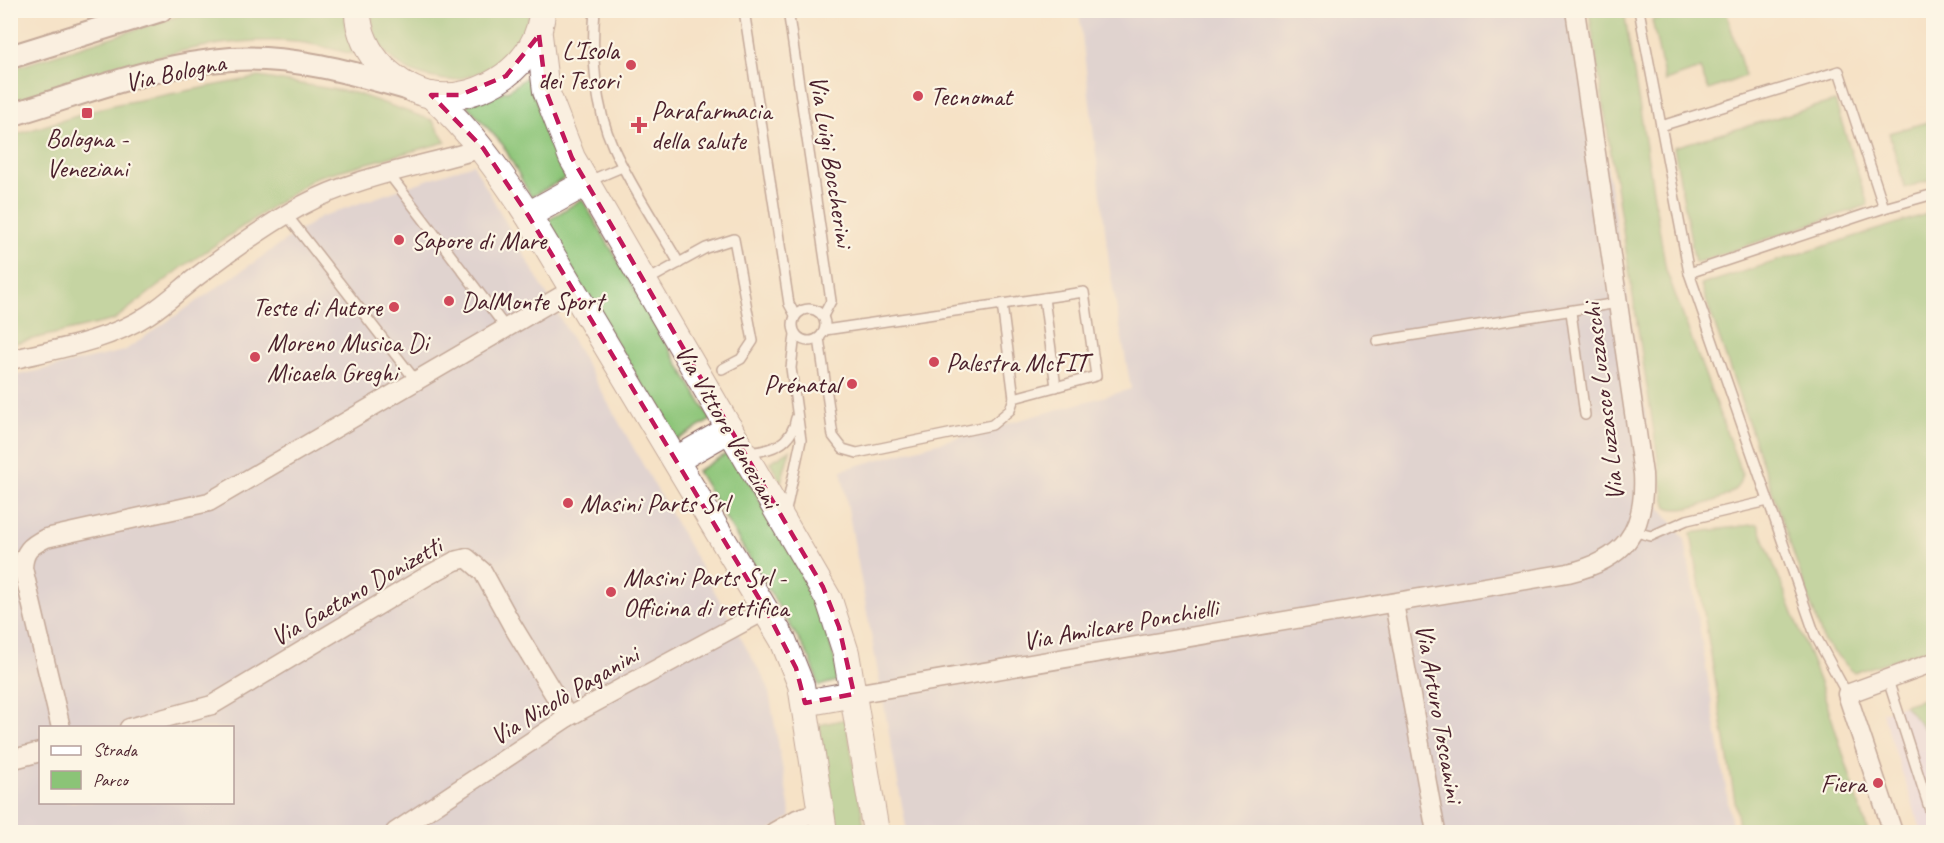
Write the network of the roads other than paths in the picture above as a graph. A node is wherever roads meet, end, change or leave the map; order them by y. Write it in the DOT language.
graph roads {
  1 [pos="161,10"];
  2 [pos="358,10"];
  3 [pos="595,10"];
  4 [pos="744,10"];
  5 [pos="788,10"];
  6 [pos="1575,10"];
  7 [pos="1640,10"];
  8 [pos="542,19"];
  9 [pos="10,57"];
  10 [pos="422,92"];
  11 [pos="10,115"];
  12 [pos="1661,126"];
  13 [pos="483,148"];
  14 [pos="622,167"];
  15 [pos="389,174"];
  16 [pos="586,183"];
  17 [pos="1934,194"];
  18 [pos="1884,208"];
  19 [pos="286,214"];
  20 [pos="528,215"];
  21 [pos="679,263"];
  22 [pos="1689,273"];
  23 [pos="644,282"];
  24 [pos="573,290"];
  25 [pos="1044,298"];
  26 [pos="1618,303"];
  27 [pos="1002,304"];
  28 [pos="1571,312"];
  29 [pos="795,315"];
  30 [pos="823,316"];
  31 [pos="506,328"];
  32 [pos="795,334"];
  33 [pos="822,334"];
  34 [pos="1377,341"];
  35 [pos="10,360"];
  36 [pos="723,369"];
  37 [pos="416,381"];
  38 [pos="1056,387"];
  39 [pos="1014,398"];
  40 [pos="797,407"];
  41 [pos="1585,415"];
  42 [pos="730,429"];
  43 [pos="744,453"];
  44 [pos="676,460"];
  45 [pos="1768,501"];
  46 [pos="784,521"];
  47 [pos="1632,531"];
  48 [pos="1394,603"];
  49 [pos="766,610"];
  50 [pos="1934,662"];
  51 [pos="1887,677"];
  52 [pos="854,694"];
  53 [pos="1847,694"];
  54 [pos="805,704"];
  55 [pos="568,717"];
  56 [pos="61,726"];
  57 [pos="136,726"];
  58 [pos="39,752"];
  59 [pos="10,760"];
  60 [pos="1933,820"];
  61 [pos="823,822"];
  62 [pos="395,832"];
  63 [pos="774,832"];
  64 [pos="876,832"];
  65 [pos="1436,832"];
  66 [pos="1893,832"];
  1 -- 9 [label="street"];
  2 -- 10 [label="main road"];
  3 -- 14 [label="lane"];
  4 -- 29 [label="lane"];
  5 -- 30 [label="lane, Via Luigi Boccherini"];
  6 -- 26 [label="street, Via Luzzasco Luzzaschi"];
  7 -- 12 [label="lane"];
  8 -- 10 [label="main road, Via Bologna"];
  8 -- 16 [label="main road, Via Vittore Veneziani"];
  10 -- 11 [label="street, Via Bologna"];
  10 -- 13 [label="main road"];
  12 -- 18 [label="lane"];
  12 -- 22 [label="lane"];
  13 -- 15 [label="street"];
  13 -- 20 [label="main road"];
  14 -- 16 [label="lane"];
  14 -- 21 [label="lane"];
  15 -- 19 [label="street"];
  15 -- 31 [label="lane"];
  16 -- 20 [label="main road"];
  16 -- 23 [label="main road, Via Vittore Veneziani"];
  17 -- 18 [label="lane"];
  18 -- 22 [label="lane"];
  19 -- 35 [label="street"];
  19 -- 37 [label="lane"];
  20 -- 24 [label="main road"];
  21 -- 23 [label="lane"];
  21 -- 36 [label="lane"];
  22 -- 45 [label="lane"];
  23 -- 42 [label="main road, Via Vittore Veneziani"];
  24 -- 31 [label="street"];
  24 -- 44 [label="main road"];
  25 -- 27 [label="lane"];
  25 -- 38 [label="lane"];
  25 -- 38 [label="lane"];
  26 -- 28 [label="lane"];
  26 -- 47 [label="street, Via Luzzasco Luzzaschi"];
  27 -- 33 [label="lane"];
  27 -- 39 [label="lane"];
  28 -- 34 [label="lane"];
  28 -- 41 [label="lane"];
  29 -- 30 [label="lane"];
  29 -- 32 [label="lane"];
  30 -- 33 [label="lane, Via Luigi Boccherini"];
  31 -- 37 [label="street"];
  32 -- 33 [label="lane"];
  32 -- 40 [label="lane"];
  33 -- 39 [label="lane, Via Luigi Boccherini"];
  37 -- 56 [label="street"];
  38 -- 39 [label="lane"];
  40 -- 43 [label="lane"];
  40 -- 46 [label="lane"];
  42 -- 43 [label="main road, Via Vittore Veneziani"];
  42 -- 44 [label="main road"];
  43 -- 46 [label="main road, Via Vittore Veneziani"];
  44 -- 49 [label="main road"];
  45 -- 47 [label="lane"];
  45 -- 53 [label="lane"];
  46 -- 52 [label="main road, Via Vittore Veneziani"];
  47 -- 48 [label="street, Via Luzzasco Luzzaschi"];
  48 -- 52 [label="street, Via Amilcare Ponchielli"];
  48 -- 65 [label="street, Via Arturo Toscanini"];
  49 -- 54 [label="main road"];
  49 -- 55 [label="street, Via Nicolò Paganini"];
  50 -- 51 [label="street"];
  51 -- 53 [label="street"];
  51 -- 60 [label="lane"];
  52 -- 54 [label="main road"];
  52 -- 64 [label="main road, Via Vittore Veneziani"];
  53 -- 66 [label="street"];
  54 -- 61 [label="main road"];
  55 -- 57 [label="street, Via Gaetano Donizetti"];
  55 -- 62 [label="street, Via Nicolò Paganini"];
  58 -- 59 [label="street"];
  61 -- 63 [label="street"];
}
